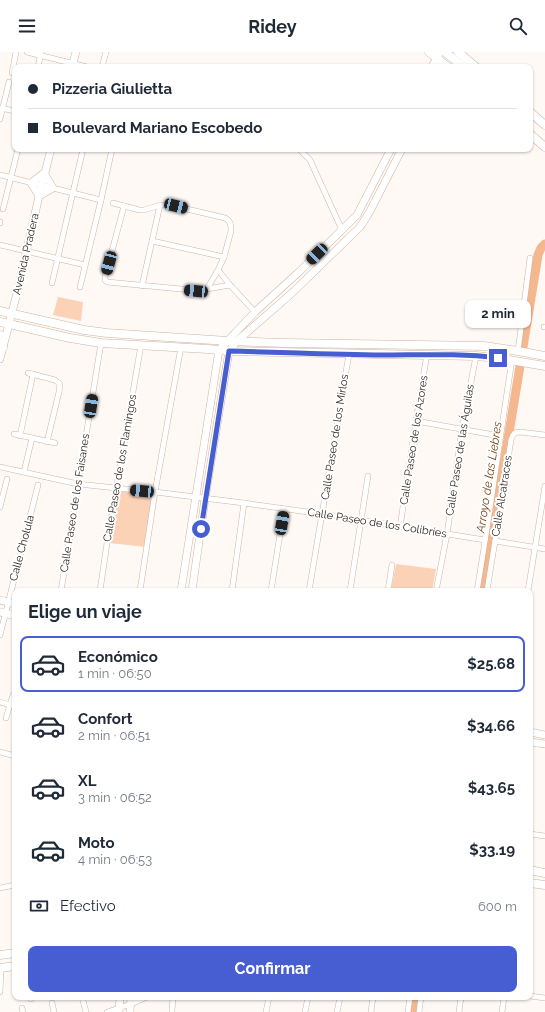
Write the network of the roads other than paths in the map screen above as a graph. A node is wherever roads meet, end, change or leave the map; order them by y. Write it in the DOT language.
graph roads {
  1 [pos="16,52"];
  2 [pos="27,52"];
  3 [pos="76,52"];
  4 [pos="106,52"];
  5 [pos="429,52"];
  6 [pos="451,53"];
  7 [pos="41,54"];
  8 [pos="439,55"];
  9 [pos="14,64"];
  10 [pos="39,64"];
  11 [pos="70,64"];
  12 [pos="73,64"];
  13 [pos="103,64"];
  14 [pos="434,64"];
  15 [pos="445,64"];
  16 [pos="447,64"];
  17 [pos="461,64"];
  18 [pos="471,64"];
  19 [pos="9,82"];
  20 [pos="1,108"];
  21 [pos="12,110"];
  22 [pos="533,115"];
  23 [pos="0,119"];
  24 [pos="545,125"];
  25 [pos="533,137"];
  26 [pos="545,147"];
  27 [pos="17,152"];
  28 [pos="50,152"];
  29 [pos="83,152"];
  30 [pos="111,152"];
  31 [pos="302,152"];
  32 [pos="388,152"];
  33 [pos="400,152"];
  34 [pos="44,173"];
  35 [pos="0,175"];
  36 [pos="11,178"];
  37 [pos="31,183"];
  38 [pos="42,185"];
  39 [pos="53,188"];
  40 [pos="72,193"];
  41 [pos="39,196"];
  42 [pos="101,200"];
  43 [pos="113,203"];
  44 [pos="160,205"];
  45 [pos="124,206"];
  46 [pos="3,209"];
  47 [pos="357,215"];
  48 [pos="364,221"];
  49 [pos="342,230"];
  50 [pos="152,241"];
  51 [pos="0,245"];
  52 [pos="27,252"];
  53 [pos="224,257"];
  54 [pos="530,258"];
  55 [pos="57,259"];
  56 [pos="85,265"];
  57 [pos="218,270"];
  58 [pos="52,283"];
  59 [pos="230,285"];
  60 [pos="142,286"];
  61 [pos="80,287"];
  62 [pos="207,289"];
  63 [pos="0,311"];
  64 [pos="255,312"];
  65 [pos="11,314"];
  66 [pos="0,322"];
  67 [pos="9,324"];
  68 [pos="0,335"];
  69 [pos="228,341"];
  70 [pos="237,341"];
  71 [pos="101,343"];
  72 [pos="141,345"];
  73 [pos="3,347"];
  74 [pos="181,347"];
  75 [pos="219,350"];
  76 [pos="229,351"];
  77 [pos="518,351"];
  78 [pos="349,354"];
  79 [pos="427,354"];
  80 [pos="476,356"];
  81 [pos="545,356"];
  82 [pos="0,359"];
  83 [pos="512,360"];
  84 [pos="545,366"];
  85 [pos="416,421"];
  86 [pos="462,429"];
  87 [pos="14,434"];
  88 [pos="545,435"];
  89 [pos="20,436"];
  90 [pos="500,436"];
  91 [pos="32,438"];
  92 [pos="48,442"];
  93 [pos="55,443"];
  94 [pos="0,467"];
  95 [pos="24,472"];
  96 [pos="368,476"];
  97 [pos="7,479"];
  98 [pos="78,484"];
  99 [pos="38,485"];
  100 [pos="545,486"];
  101 [pos="116,488"];
  102 [pos="155,492"];
  103 [pos="196,497"];
  104 [pos="205,498"];
  105 [pos="244,503"];
  106 [pos="0,507"];
  107 [pos="284,509"];
  108 [pos="322,514"];
  109 [pos="362,520"];
  110 [pos="400,527"];
  111 [pos="446,534"];
  112 [pos="485,540"];
  113 [pos="495,541"];
  114 [pos="535,547"];
  115 [pos="545,549"];
  116 [pos="392,565"];
  117 [pos="14,588"];
  118 [pos="61,588"];
  119 [pos="100,588"];
  120 [pos="140,588"];
  121 [pos="181,588"];
  122 [pos="192,588"];
  123 [pos="232,588"];
  124 [pos="271,588"];
  125 [pos="310,588"];
  126 [pos="351,588"];
  127 [pos="388,588"];
  128 [pos="437,588"];
  129 [pos="477,588"];
  130 [pos="487,588"];
  131 [pos="528,588"];
  132 [pos="0,600"];
  133 [pos="11,603"];
  134 [pos="2,613"];
  135 [pos="12,615"];
  136 [pos="0,634"];
  137 [pos="12,698"];
  138 [pos="0,702"];
  139 [pos="10,705"];
  140 [pos="6,718"];
  141 [pos="533,733"];
  142 [pos="545,735"];
  143 [pos="533,742"];
  144 [pos="545,744"];
  145 [pos="0,752"];
  146 [pos="12,755"];
  147 [pos="533,834"];
  148 [pos="545,836"];
  149 [pos="533,871"];
  150 [pos="545,873"];
  151 [pos="533,883"];
  152 [pos="545,885"];
  153 [pos="12,886"];
  154 [pos="0,888"];
  155 [pos="12,953"];
  156 [pos="0,955"];
  157 [pos="12,966"];
  158 [pos="1,968"];
  159 [pos="0,992"];
  160 [pos="533,996"];
  161 [pos="545,998"];
  162 [pos="83,1000"];
  163 [pos="120,1000"];
  164 [pos="131,1000"];
  165 [pos="173,1000"];
  166 [pos="268,1000"];
  167 [pos="307,1000"];
  168 [pos="339,1000"];
  169 [pos="373,1000"];
  170 [pos="410,1000"];
  171 [pos="421,1000"];
  172 [pos="461,1000"];
  173 [pos="504,1000"];
  174 [pos="52,1002"];
  175 [pos="119,1010"];
  176 [pos="54,1012"];
  177 [pos="86,1012"];
  178 [pos="107,1012"];
  179 [pos="130,1012"];
  180 [pos="172,1012"];
  181 [pos="266,1012"];
  182 [pos="305,1012"];
  183 [pos="337,1012"];
  184 [pos="371,1012"];
  185 [pos="408,1012"];
  186 [pos="419,1012"];
  187 [pos="459,1012"];
  188 [pos="502,1012"];
  1 -- 9 [label="street"];
  2 -- 7 [label="street"];
  3 -- 12 [label="street"];
  4 -- 13 [label="street"];
  5 -- 8 [label="main road"];
  6 -- 16 [label="street"];
  6 -- 17 [label="main road"];
  6 -- 18 [label="main road"];
  7 -- 10 [label="street"];
  7 -- 11 [label="street"];
  8 -- 14 [label="street"];
  8 -- 15 [label="main road"];
  19 -- 20 [label="street"];
  20 -- 21 [label="street"];
  20 -- 23 [label="street"];
  22 -- 24 [label="main road"];
  25 -- 26 [label="main road"];
  27 -- 36 [label="street"];
  28 -- 34 [label="street, Avenida Pradera"];
  29 -- 40 [label="street"];
  30 -- 42 [label="street"];
  31 -- 49 [label="street"];
  32 -- 47 [label="street"];
  33 -- 48 [label="street"];
  34 -- 37 [label="street"];
  34 -- 38 [label="street, Avenida Pradera"];
  34 -- 39 [label="street"];
  35 -- 36 [label="street"];
  36 -- 37 [label="street"];
  36 -- 46 [label="street"];
  37 -- 38 [label="street"];
  37 -- 41 [label="street"];
  38 -- 39 [label="street"];
  38 -- 41 [label="street, Avenida Pradera"];
  39 -- 40 [label="street"];
  39 -- 41 [label="street"];
  40 -- 42 [label="street"];
  40 -- 55 [label="street"];
  41 -- 52 [label="street, Avenida Pradera"];
  42 -- 56 [label="street"];
  43 -- 45 [label="street"];
  44 -- 45 [label="street"];
  44 -- 50 [label="street"];
  44 -- 53 [label="street"];
  45 -- 60 [label="street"];
  47 -- 48 [label="street"];
  47 -- 49 [label="street"];
  48 -- 70 [label="street"];
  49 -- 64 [label="street"];
  50 -- 53 [label="street"];
  50 -- 60 [label="street"];
  51 -- 52 [label="street"];
  52 -- 55 [label="street"];
  52 -- 65 [label="street, Avenida Pradera"];
  53 -- 57 [label="street"];
  54 -- 77 [label="street"];
  55 -- 56 [label="street"];
  55 -- 58 [label="street"];
  56 -- 61 [label="street"];
  57 -- 59 [label="street"];
  57 -- 62 [label="street"];
  59 -- 62 [label="street"];
  59 -- 64 [label="street"];
  60 -- 62 [label="street"];
  63 -- 65 [label="main road"];
  64 -- 69 [label="street"];
  65 -- 67 [label="street, Avenida Pradera"];
  65 -- 69 [label="main road"];
  66 -- 67 [label="main road"];
  67 -- 71 [label="main road"];
  67 -- 73 [label="street, Avenida Pradera"];
  68 -- 73 [label="main road"];
  69 -- 70 [label="main road"];
  69 -- 75 [label="street"];
  70 -- 76 [label="street"];
  70 -- 77 [label="main road"];
  71 -- 72 [label="main road"];
  71 -- 98 [label="street, Calle Paseo de los Faisanes"];
  72 -- 74 [label="main road"];
  72 -- 101 [label="street, Calle Paseo de los Flamingos"];
  73 -- 82 [label="street, Avenida Pradera"];
  74 -- 75 [label="main road"];
  74 -- 102 [label="street"];
  75 -- 76 [label="main road"];
  75 -- 103 [label="street"];
  76 -- 78 [label="main road"];
  76 -- 104 [label="street"];
  77 -- 81 [label="main road"];
  78 -- 79 [label="main road"];
  78 -- 108 [label="street, Calle Paseo de los Mirlos"];
  79 -- 80 [label="main road"];
  79 -- 85 [label="street, Calle Paseo de los Azores"];
  80 -- 83 [label="main road"];
  80 -- 86 [label="street, Calle Paseo de las Águilas"];
  83 -- 84 [label="main road"];
  83 -- 90 [label="street"];
  85 -- 86 [label="street"];
  85 -- 110 [label="street, Calle Paseo de los Azores"];
  86 -- 90 [label="street"];
  86 -- 111 [label="street, Calle Paseo de las Águilas"];
  87 -- 89 [label="street"];
  88 -- 113 [label="street, Calle Alcatraces"];
  89 -- 91 [label="street"];
  89 -- 92 [label="street"];
  90 -- 112 [label="street"];
  91 -- 92 [label="street"];
  91 -- 95 [label="street"];
  92 -- 93 [label="street"];
  94 -- 95 [label="street, Calle Paseo de los Colibríes"];
  95 -- 98 [label="street, Calle Paseo de los Colibríes"];
  96 -- 109 [label="street"];
  97 -- 106 [label="street"];
  98 -- 101 [label="street, Calle Paseo de los Colibríes"];
  98 -- 118 [label="street, Calle Paseo de los Faisanes"];
  99 -- 117 [label="street, Calle Cholula"];
  100 -- 114 [label="street"];
  101 -- 102 [label="street, Calle Paseo de los Colibríes"];
  101 -- 119 [label="street, Calle Paseo de los Flamingos"];
  102 -- 103 [label="street, Calle Paseo de los Colibríes"];
  102 -- 120 [label="street"];
  103 -- 104 [label="street, Calle Paseo de los Colibríes"];
  103 -- 121 [label="street"];
  104 -- 105 [label="street, Calle Paseo de los Colibríes"];
  104 -- 122 [label="street"];
  105 -- 107 [label="street, Calle Paseo de los Colibríes"];
  105 -- 123 [label="street"];
  107 -- 108 [label="street, Calle Paseo de los Colibríes"];
  107 -- 124 [label="street"];
  108 -- 109 [label="street, Calle Paseo de los Colibríes"];
  108 -- 125 [label="street, Calle Paseo de los Mirlos"];
  109 -- 110 [label="street, Calle Paseo de los Colibríes"];
  109 -- 126 [label="street"];
  110 -- 111 [label="street, Calle Paseo de los Colibríes"];
  111 -- 112 [label="street, Calle Paseo de los Colibríes"];
  111 -- 128 [label="street, Calle Paseo de las Águilas"];
  112 -- 129 [label="street"];
  113 -- 114 [label="street"];
  113 -- 130 [label="street, Calle Alcatraces"];
  114 -- 115 [label="street"];
  114 -- 131 [label="street"];
  116 -- 127 [label="street"];
  132 -- 133 [label="street"];
  133 -- 134 [label="street, Calle Cholula"];
  134 -- 135 [label="street"];
  134 -- 136 [label="street, Calle Cholula"];
  137 -- 139 [label="street"];
  138 -- 139 [label="street"];
  139 -- 140 [label="street"];
  141 -- 142 [label="street"];
  143 -- 144 [label="street"];
  145 -- 146 [label="street"];
  147 -- 148 [label="street"];
  149 -- 150 [label="main road"];
  151 -- 152 [label="main road"];
  153 -- 154 [label="street"];
  155 -- 156 [label="main road"];
  157 -- 158 [label="main road"];
  158 -- 159 [label="street"];
  160 -- 161 [label="street"];
  162 -- 177 [label="street"];
  163 -- 175 [label="street"];
  164 -- 175 [label="street"];
  164 -- 179 [label="street"];
  165 -- 180 [label="street"];
  166 -- 181 [label="street"];
  167 -- 182 [label="street"];
  168 -- 183 [label="street"];
  169 -- 184 [label="street"];
  170 -- 185 [label="street"];
  171 -- 186 [label="street"];
  172 -- 187 [label="street"];
  173 -- 188 [label="street"];
  174 -- 176 [label="street"];
  175 -- 178 [label="street"];
}
